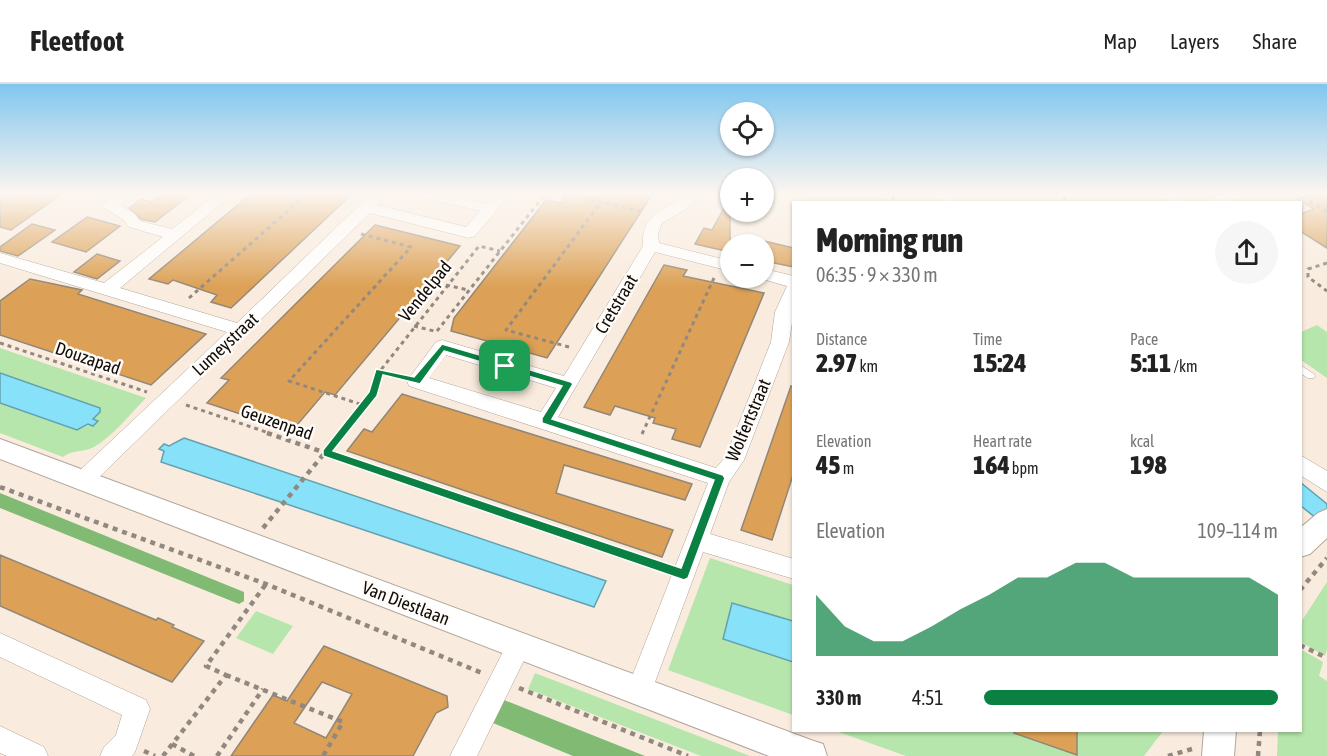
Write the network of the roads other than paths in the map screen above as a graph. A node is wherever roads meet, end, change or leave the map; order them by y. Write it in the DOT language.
graph roads {
  1 [pos="135,224"];
  2 [pos="188,224"];
  3 [pos="351,224"];
  4 [pos="434,224"];
  5 [pos="477,224"];
  6 [pos="654,224"];
  7 [pos="175,235"];
  8 [pos="651,246"];
  9 [pos="0,258"];
  10 [pos="720,263"];
  11 [pos="774,277"];
  12 [pos="792,281"];
  13 [pos="107,290"];
  14 [pos="792,297"];
  15 [pos="789,313"];
  16 [pos="240,330"];
  17 [pos="1302,370"];
  18 [pos="1311,376"];
  19 [pos="568,384"];
  20 [pos="546,421"];
  21 [pos="0,449"];
  22 [pos="1302,464"];
  23 [pos="720,478"];
  24 [pos="83,480"];
  25 [pos="1327,483"];
  26 [pos="697,540"];
  27 [pos="792,568"];
  28 [pos="519,646"];
  29 [pos="2,648"];
  30 [pos="639,693"];
  31 [pos="0,739"];
  32 [pos="35,756"];
  33 [pos="113,756"];
  34 [pos="463,756"];
  35 [pos="812,756"];
  1 -- 7 [label="street"];
  2 -- 7 [label="street"];
  3 -- 16 [label="street, Lumeystraat"];
  4 -- 5 [label="street"];
  6 -- 8 [label="street, Cretstraat"];
  7 -- 13 [label="street"];
  8 -- 10 [label="street"];
  8 -- 19 [label="street, Cretstraat"];
  9 -- 13 [label="street"];
  11 -- 12 [label="street"];
  13 -- 16 [label="street"];
  14 -- 15 [label="street, Wolfertstraat"];
  15 -- 23 [label="street, Wolfertstraat"];
  16 -- 24 [label="street, Lumeystraat"];
  17 -- 18 [label="lane"];
  19 -- 20 [label="street, Cretstraat"];
  19 -- 20 [label="street"];
  20 -- 23 [label="street"];
  21 -- 24 [label="street, Van Diestlaan"];
  22 -- 25 [label="street"];
  23 -- 26 [label="street, Wolfertstraat"];
  24 -- 28 [label="street, Van Diestlaan"];
  26 -- 27 [label="street"];
  26 -- 30 [label="street, Wolfertstraat"];
  28 -- 30 [label="street, Van Diestlaan"];
  28 -- 34 [label="street"];
  29 -- 33 [label="street"];
  30 -- 35 [label="street, Van Diestlaan"];
  31 -- 32 [label="street"];
}
